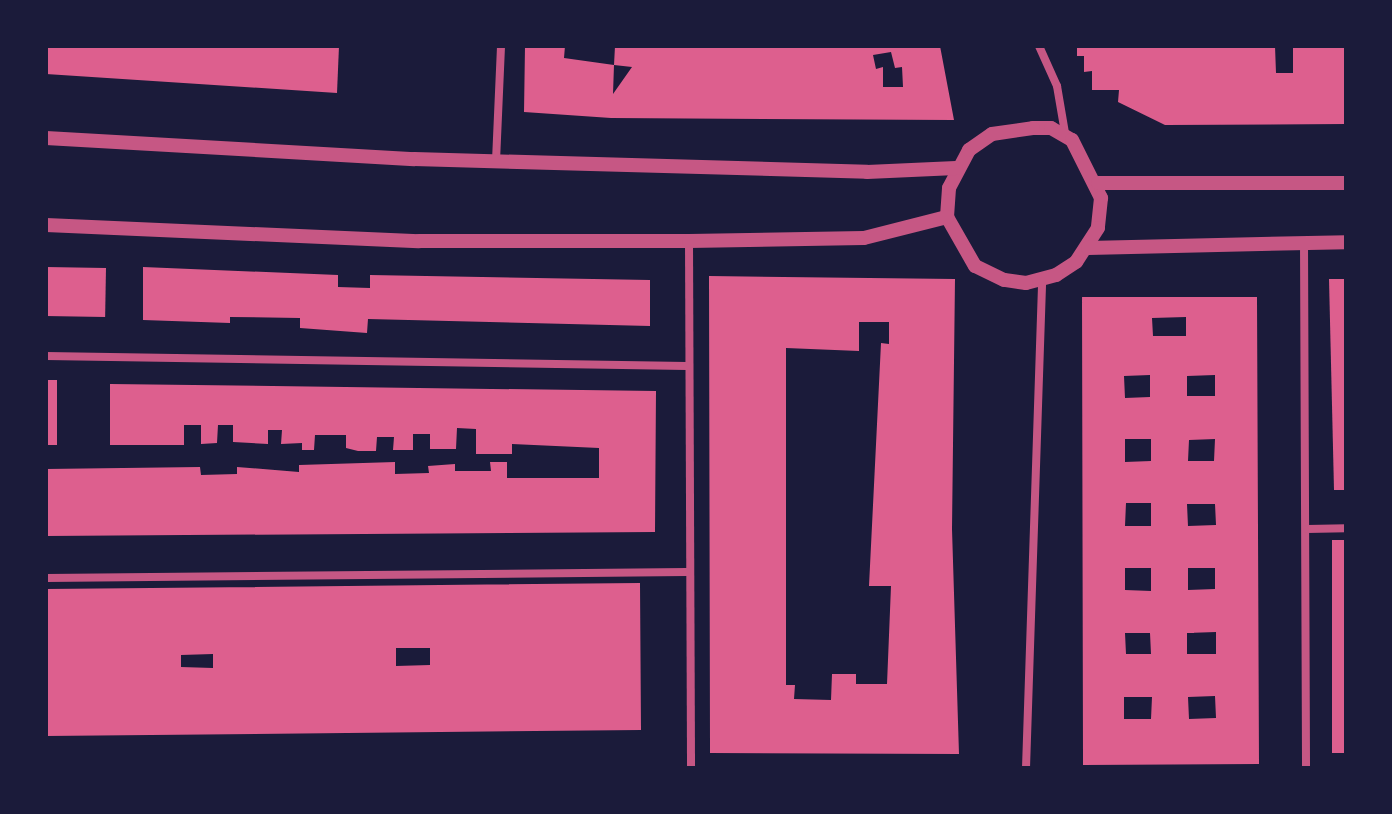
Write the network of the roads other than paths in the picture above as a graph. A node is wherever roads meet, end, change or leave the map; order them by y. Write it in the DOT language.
graph roads {
  1 [pos="501,46"];
  2 [pos="1039,46"];
  3 [pos="1065,133"];
  4 [pos="46,138"];
  5 [pos="496,161"];
  6 [pos="956,168"];
  7 [pos="1098,183"];
  8 [pos="1346,183"];
  9 [pos="947,217"];
  10 [pos="46,225"];
  11 [pos="689,241"];
  12 [pos="1304,242"];
  13 [pos="1346,242"];
  14 [pos="1088,248"];
  15 [pos="1042,280"];
  16 [pos="46,356"];
  17 [pos="687,366"];
  18 [pos="1346,528"];
  19 [pos="1307,529"];
  20 [pos="687,572"];
  21 [pos="46,578"];
  22 [pos="691,768"];
  23 [pos="1026,768"];
  24 [pos="1306,768"];
  1 -- 5 [label="street"];
  2 -- 3 [label="street"];
  3 -- 6 [label="street"];
  3 -- 7 [label="street"];
  4 -- 5 [label="street"];
  5 -- 6 [label="street"];
  6 -- 9 [label="street"];
  7 -- 8 [label="street"];
  7 -- 14 [label="street"];
  9 -- 11 [label="street"];
  9 -- 15 [label="street"];
  10 -- 11 [label="street"];
  11 -- 17 [label="street"];
  12 -- 13 [label="street"];
  12 -- 14 [label="street"];
  12 -- 19 [label="street"];
  14 -- 15 [label="street"];
  15 -- 23 [label="street"];
  16 -- 17 [label="street"];
  17 -- 20 [label="street"];
  18 -- 19 [label="street"];
  19 -- 24 [label="street"];
  20 -- 21 [label="street"];
  20 -- 22 [label="street"];
}
